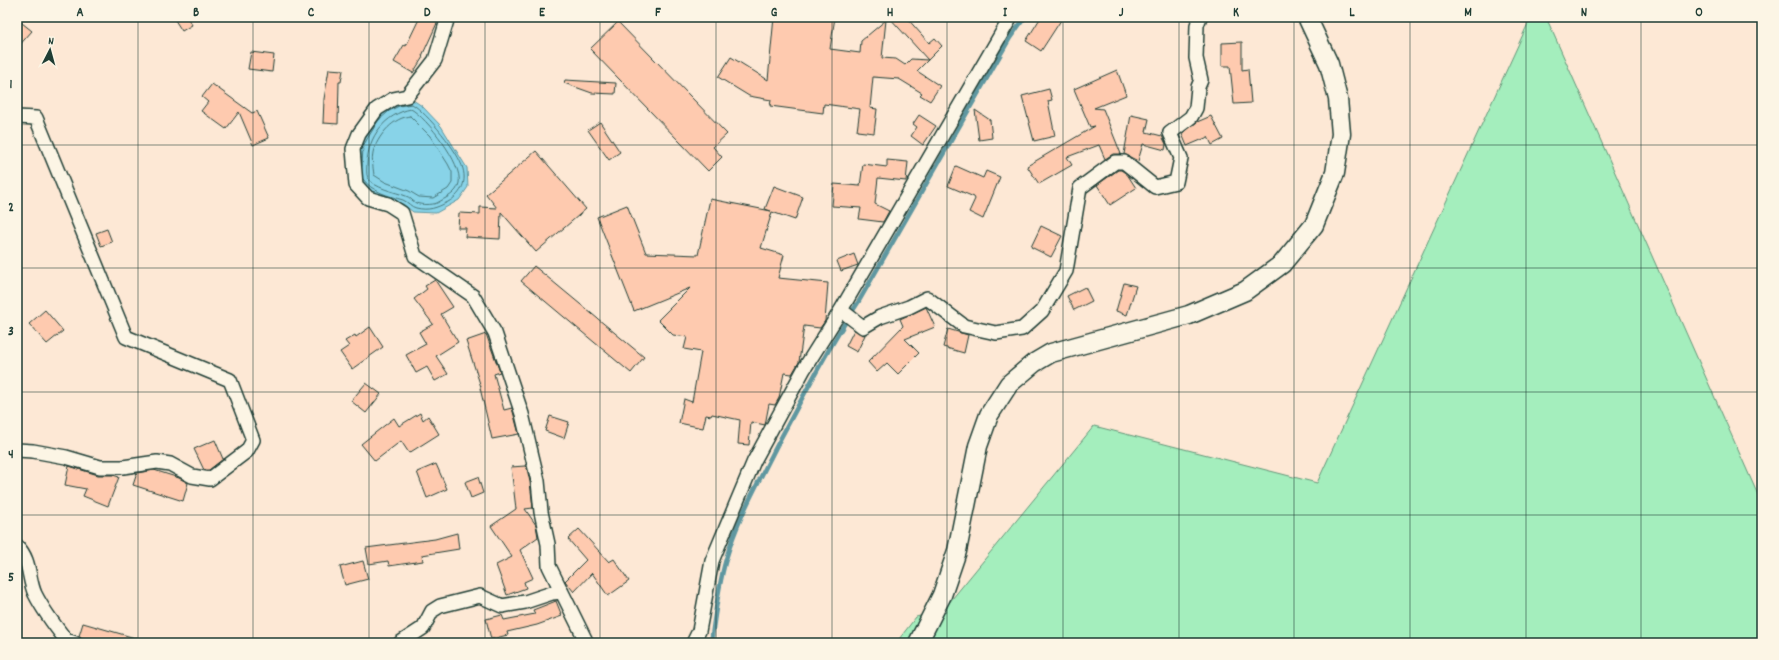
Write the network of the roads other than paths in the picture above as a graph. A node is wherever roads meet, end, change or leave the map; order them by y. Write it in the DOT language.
graph roads {
  1 [pos="448,17"];
  2 [pos="1011,17"];
  3 [pos="1200,17"];
  4 [pos="1307,17"];
  5 [pos="17,117"];
  6 [pos="841,310"];
  7 [pos="17,450"];
  8 [pos="17,546"];
  9 [pos="562,592"];
  10 [pos="75,643"];
  11 [pos="400,643"];
  12 [pos="587,643"];
  13 [pos="693,643"];
  14 [pos="918,643"];
  1 -- 9 [label="street"];
  2 -- 6 [label="street"];
  3 -- 6 [label="street"];
  4 -- 14 [label="street"];
  5 -- 7 [label="street"];
  6 -- 13 [label="street"];
  8 -- 10 [label="street"];
  9 -- 11 [label="street"];
  9 -- 12 [label="street"];
}
